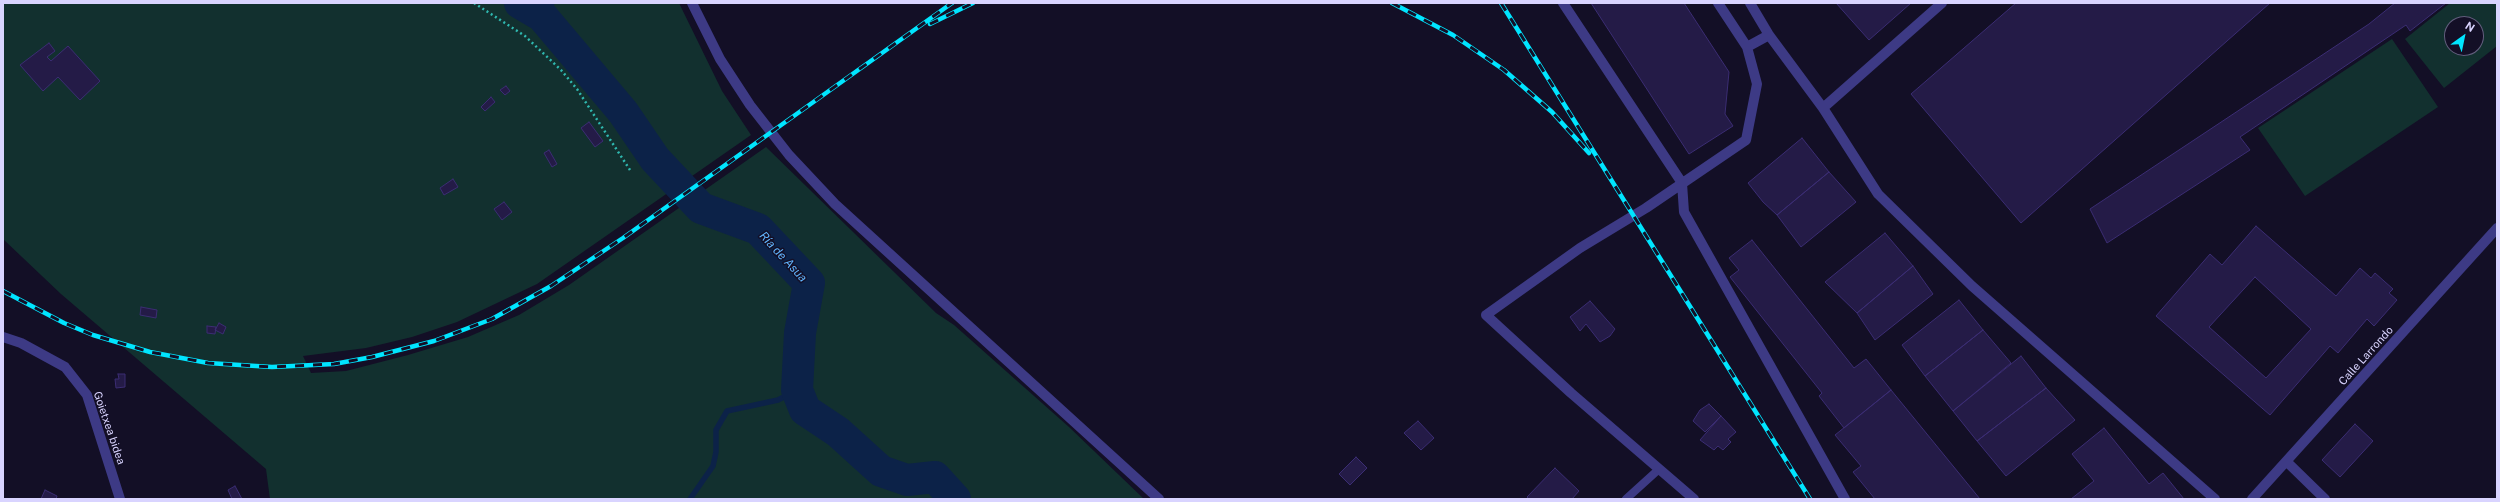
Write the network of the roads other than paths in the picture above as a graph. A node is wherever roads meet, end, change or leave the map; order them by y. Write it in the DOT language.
graph roads {
  1 [pos="692,3"];
  2 [pos="1563,3"];
  3 [pos="1718,3"];
  4 [pos="1750,3"];
  5 [pos="1942,3"];
  6 [pos="1769,35"];
  7 [pos="1747,47"];
  8 [pos="1823,108"];
  9 [pos="1682,183"];
  10 [pos="2497,228"];
  11 [pos="3,337"];
  12 [pos="2287,462"];
  13 [pos="1658,470"];
  14 [pos="120,499"];
  15 [pos="1159,499"];
  16 [pos="1626,499"];
  17 [pos="1694,499"];
  18 [pos="1846,499"];
  19 [pos="2215,499"];
  20 [pos="2252,499"];
  21 [pos="2326,499"];
  1 -- 15 [label="street"];
  2 -- 9 [label="street"];
  3 -- 7 [label="street"];
  4 -- 6 [label="street"];
  5 -- 8 [label="street"];
  6 -- 7 [label="street"];
  6 -- 8 [label="street"];
  7 -- 9 [label="street"];
  8 -- 19 [label="street"];
  9 -- 13 [label="street"];
  9 -- 18 [label="street"];
  10 -- 12 [label="street, Calle Larrondo"];
  11 -- 14 [label="street, Goietxea bidea"];
  12 -- 20 [label="street, Calle Larrondo"];
  12 -- 21 [label="street"];
  13 -- 16 [label="lane"];
  13 -- 17 [label="street"];
}
